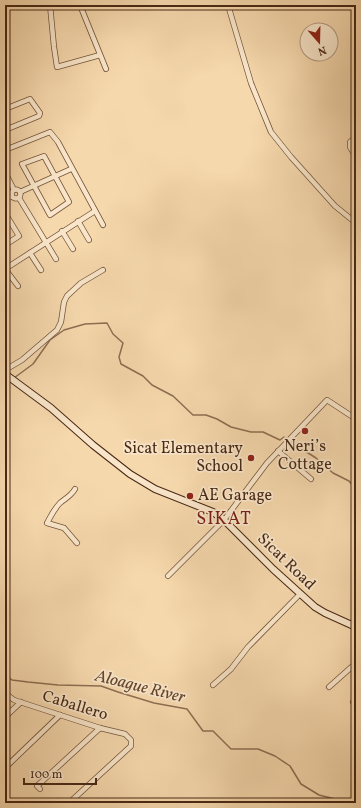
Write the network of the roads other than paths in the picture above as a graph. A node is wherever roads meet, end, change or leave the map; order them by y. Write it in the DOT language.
graph roads {
  1 [pos="50,5"];
  2 [pos="80,5"];
  3 [pos="228,5"];
  4 [pos="100,55"];
  5 [pos="106,68"];
  6 [pos="5,109"];
  7 [pos="5,130"];
  8 [pos="356,137"];
  9 [pos="5,150"];
  10 [pos="356,157"];
  11 [pos="71,169"];
  12 [pos="5,172"];
  13 [pos="55,176"];
  14 [pos="34,186"];
  15 [pos="14,190"];
  16 [pos="20,192"];
  17 [pos="12,196"];
  18 [pos="19,198"];
  19 [pos="5,200"];
  20 [pos="95,211"];
  21 [pos="5,213"];
  22 [pos="78,221"];
  23 [pos="356,223"];
  24 [pos="103,225"];
  25 [pos="62,231"];
  26 [pos="89,240"];
  27 [pos="46,243"];
  28 [pos="5,244"];
  29 [pos="73,250"];
  30 [pos="30,253"];
  31 [pos="56,259"];
  32 [pos="5,269"];
  33 [pos="41,270"];
  34 [pos="103,270"];
  35 [pos="18,286"];
  36 [pos="5,370"];
  37 [pos="7,376"];
  38 [pos="356,419"];
  39 [pos="278,451"];
  40 [pos="311,479"];
  41 [pos="75,489"];
  42 [pos="224,520"];
  43 [pos="77,543"];
  44 [pos="168,576"];
  45 [pos="300,594"];
  46 [pos="356,627"];
  47 [pos="356,663"];
  48 [pos="213,685"];
  49 [pos="329,687"];
  50 [pos="5,693"];
  51 [pos="21,702"];
  52 [pos="60,715"];
  53 [pos="5,717"];
  54 [pos="100,728"];
  55 [pos="9,764"];
  56 [pos="40,790"];
  57 [pos="5,799"];
  58 [pos="9,803"];
  59 [pos="69,803"];
  1 -- 4 [label="street"];
  2 -- 4 [label="street"];
  3 -- 23 [label="street"];
  4 -- 5 [label="street"];
  6 -- 7 [label="street"];
  8 -- 10 [label="street"];
  9 -- 11 [label="street"];
  11 -- 13 [label="street"];
  11 -- 20 [label="street"];
  12 -- 15 [label="street"];
  13 -- 14 [label="street"];
  13 -- 14 [label="street"];
  13 -- 14 [label="street"];
  14 -- 16 [label="street"];
  15 -- 16 [label="street"];
  15 -- 17 [label="street"];
  16 -- 18 [label="street"];
  17 -- 18 [label="street"];
  17 -- 19 [label="street"];
  18 -- 27 [label="street"];
  20 -- 22 [label="street"];
  20 -- 24 [label="street"];
  21 -- 28 [label="street"];
  22 -- 25 [label="street"];
  22 -- 26 [label="street"];
  25 -- 27 [label="street"];
  25 -- 29 [label="street"];
  27 -- 30 [label="street"];
  27 -- 31 [label="street"];
  30 -- 32 [label="street"];
  30 -- 33 [label="street"];
  32 -- 35 [label="street"];
  34 -- 36 [label="street"];
  37 -- 42 [label="street, Sicat Road"];
  38 -- 39 [label="street"];
  39 -- 40 [label="street"];
  39 -- 42 [label="street"];
  41 -- 43 [label="street"];
  42 -- 44 [label="street"];
  42 -- 45 [label="street, Sicat Road"];
  45 -- 46 [label="street, Sicat Road"];
  45 -- 48 [label="street"];
  47 -- 49 [label="street"];
  50 -- 51 [label="street, Caballero"];
  51 -- 52 [label="street, Caballero"];
  51 -- 53 [label="street"];
  52 -- 54 [label="street, Caballero"];
  52 -- 55 [label="street"];
  54 -- 56 [label="street"];
  54 -- 59 [label="street, Caballero"];
  57 -- 58 [label="street"];
}
